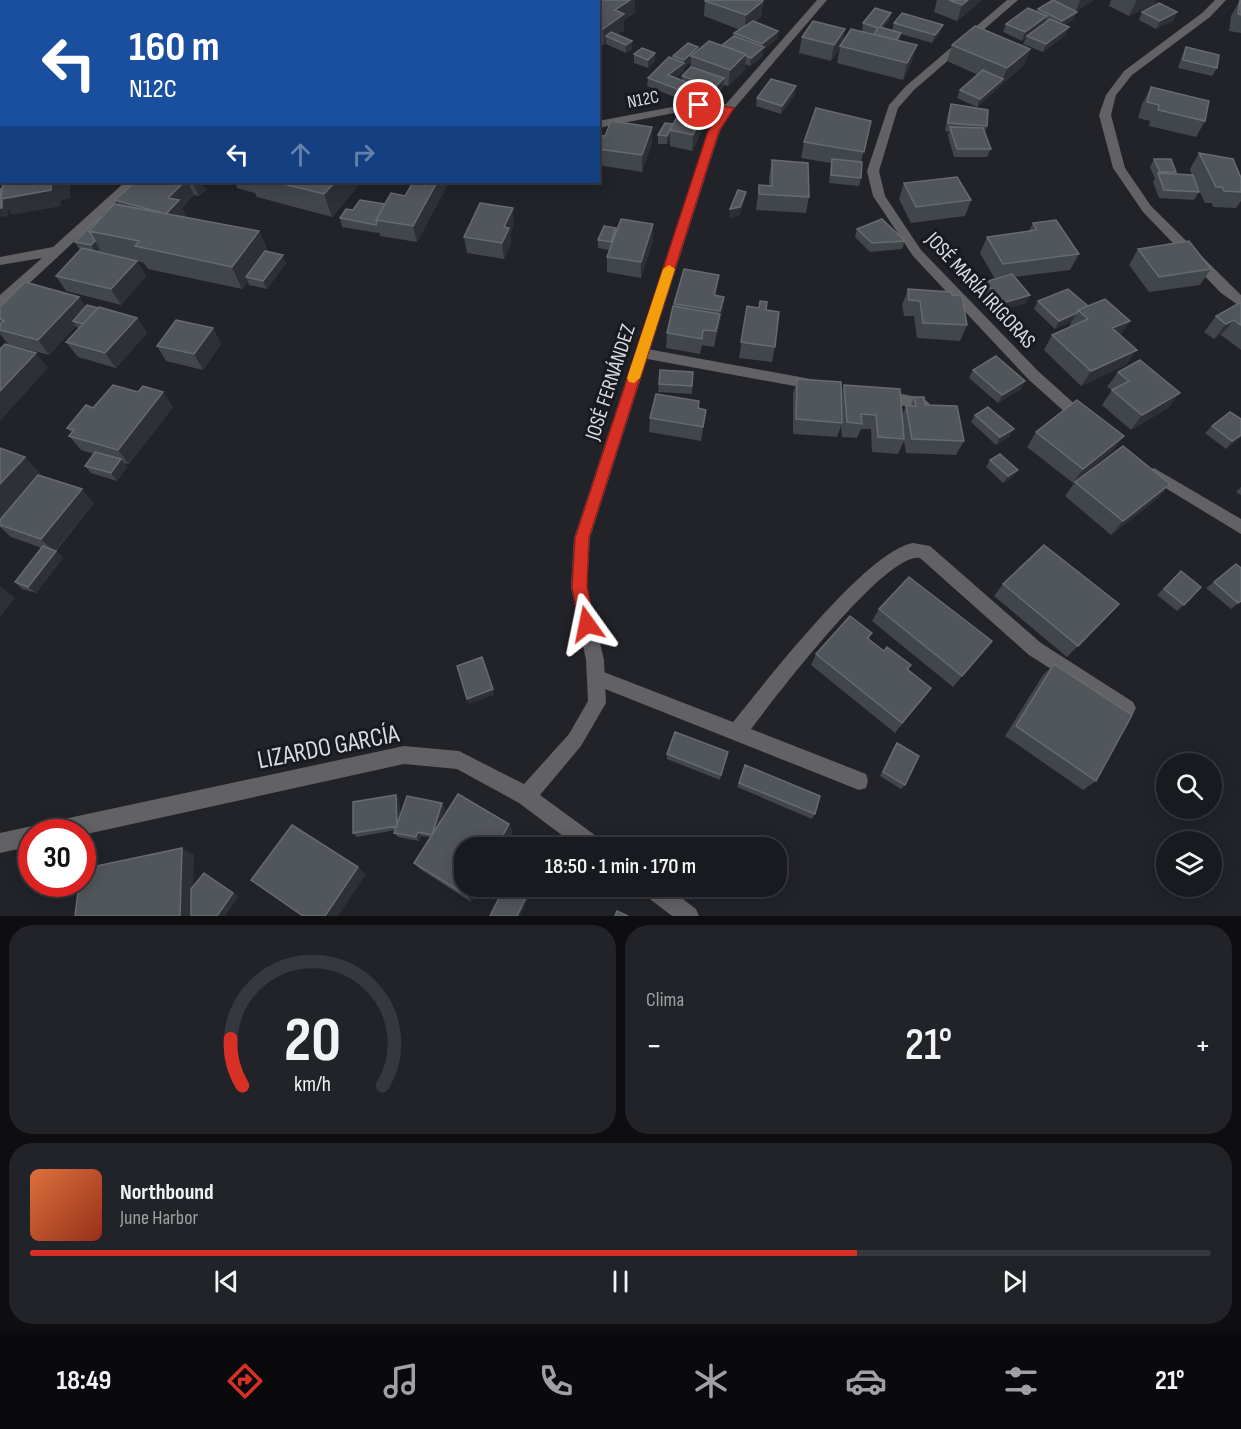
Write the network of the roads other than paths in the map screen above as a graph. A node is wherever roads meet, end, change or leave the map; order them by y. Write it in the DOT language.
graph roads {
  1 [pos="822,0"];
  2 [pos="1013,0"];
  3 [pos="1221,0"];
  4 [pos="729,108"];
  5 [pos="600,125"];
  6 [pos="131,183"];
  7 [pos="53,251"];
  8 [pos="0,261"];
  9 [pos="1241,302"];
  10 [pos="0,303"];
  11 [pos="642,353"];
  12 [pos="830,387"];
  13 [pos="865,393"];
  14 [pos="923,404"];
  15 [pos="1093,427"];
  16 [pos="1140,463"];
  17 [pos="1241,527"];
  18 [pos="596,677"];
  19 [pos="1127,708"];
  20 [pos="736,733"];
  21 [pos="859,781"];
  22 [pos="526,796"];
  23 [pos="96,822"];
  24 [pos="581,837"];
  25 [pos="18,840"];
  26 [pos="0,843"];
  27 [pos="663,897"];
  28 [pos="688,916"];
  1 -- 4 [label="street, JOSÉ FERNÁNDEZ"];
  2 -- 15 [label="street, JOSÉ MARÍA IRIGORAS"];
  3 -- 9 [label="street"];
  4 -- 5 [label="street, N12C"];
  4 -- 11 [label="street, JOSÉ FERNÁNDEZ"];
  6 -- 7 [label="street"];
  7 -- 8 [label="street"];
  7 -- 10 [label="street"];
  11 -- 12 [label="street"];
  11 -- 18 [label="street, JOSÉ FERNÁNDEZ"];
  13 -- 14 [label="street"];
  16 -- 17 [label="street"];
  18 -- 20 [label="street"];
  18 -- 22 [label="street, JOSÉ FERNÁNDEZ"];
  19 -- 20 [label="street"];
  20 -- 21 [label="street"];
  22 -- 23 [label="street, LIZARDO GARCÍA"];
  22 -- 24 [label="street, LIZARDO GARCÍA"];
  25 -- 26 [label="street"];
  27 -- 28 [label="street"];
}
